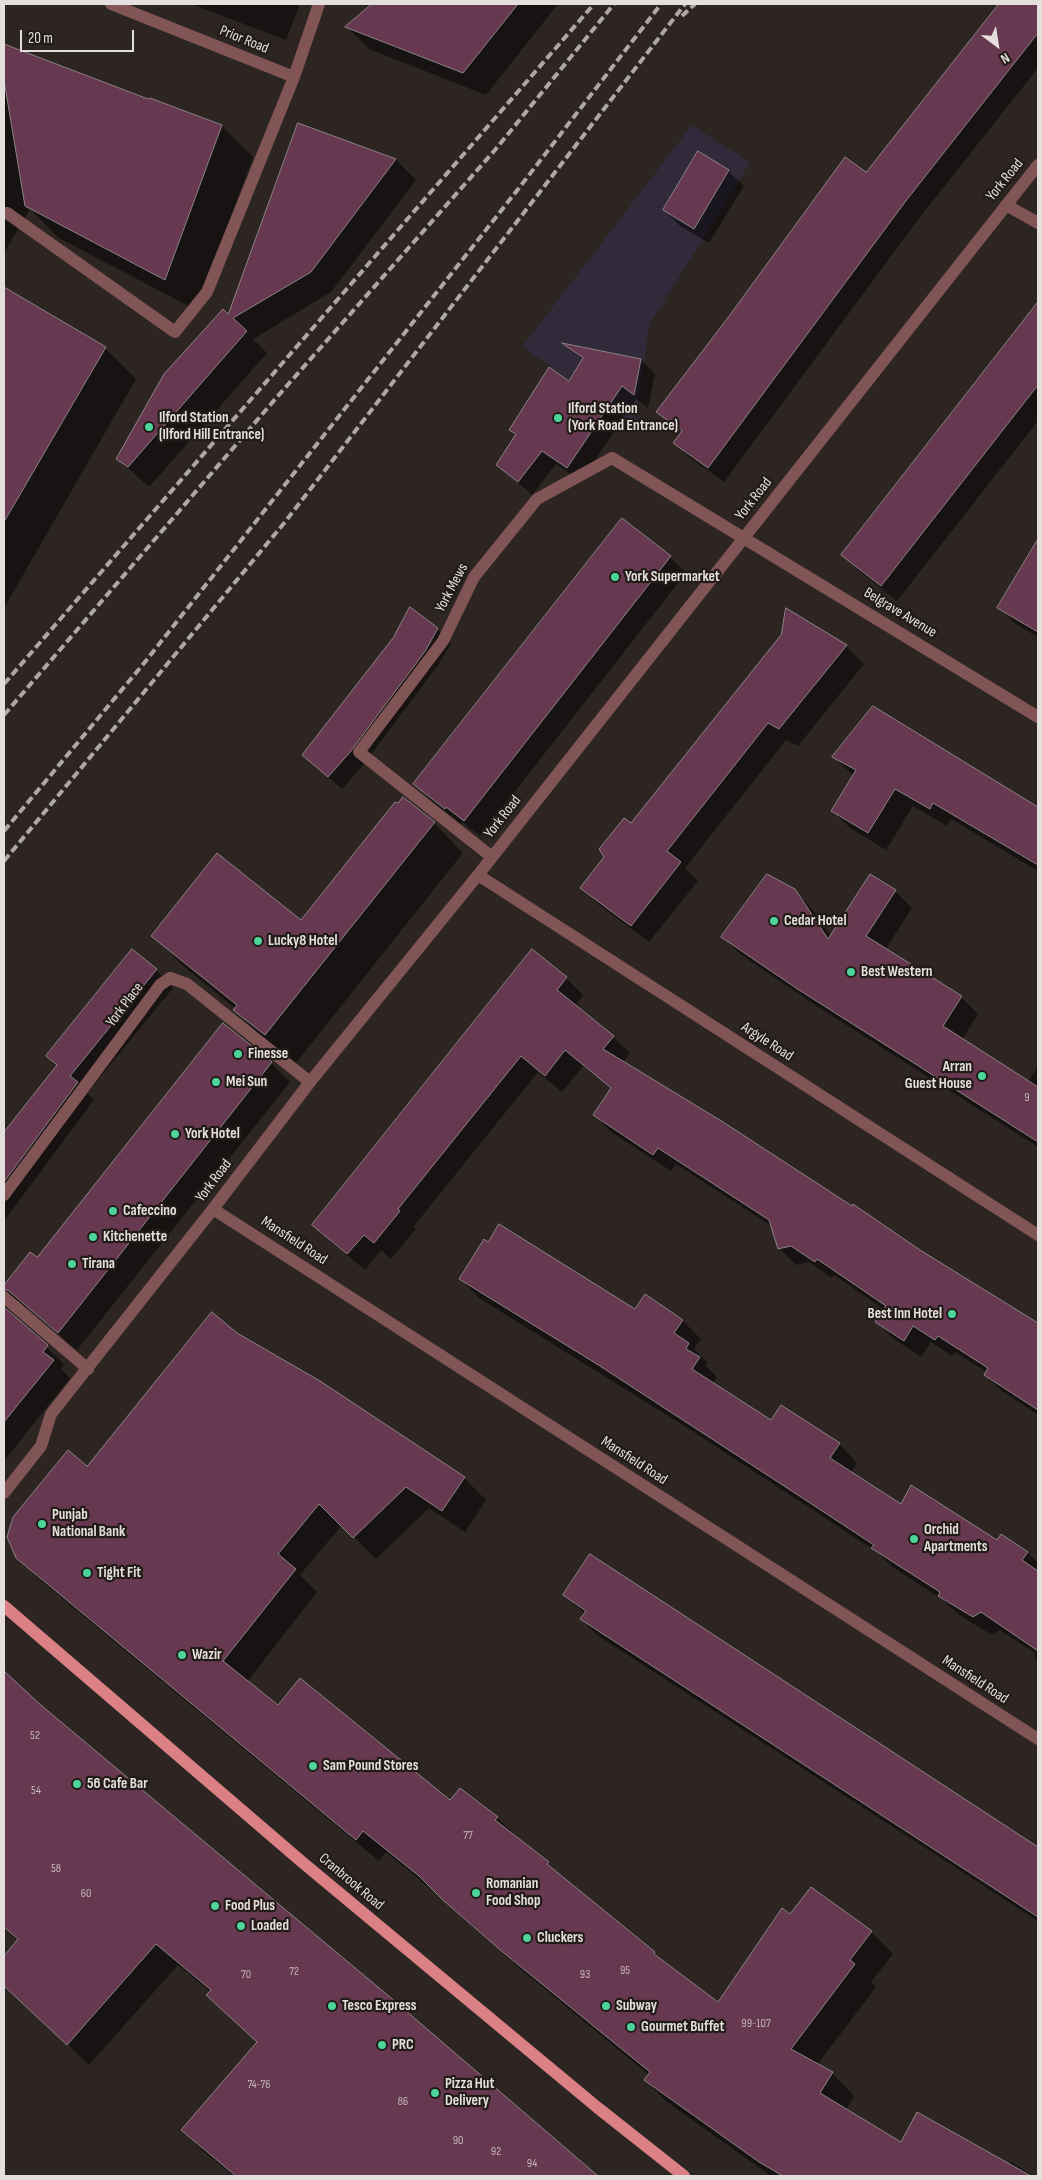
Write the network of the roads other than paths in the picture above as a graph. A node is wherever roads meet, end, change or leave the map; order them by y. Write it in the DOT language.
graph roads {
  1 [pos="111,4"];
  2 [pos="319,4"];
  3 [pos="294,77"];
  4 [pos="1038,165"];
  5 [pos="1006,204"];
  6 [pos="7,213"];
  7 [pos="1038,223"];
  8 [pos="744,538"];
  9 [pos="1038,716"];
  10 [pos="492,857"];
  11 [pos="478,875"];
  12 [pos="310,1082"];
  13 [pos="4,1195"];
  14 [pos="213,1209"];
  15 [pos="1038,1236"];
  16 [pos="4,1297"];
  17 [pos="88,1369"];
  18 [pos="4,1493"];
  19 [pos="4,1606"];
  20 [pos="1038,1740"];
  21 [pos="684,2176"];
  1 -- 3 [label="street, Prior Road"];
  2 -- 3 [label="street"];
  3 -- 6 [label="street"];
  4 -- 5 [label="street, York Road"];
  5 -- 7 [label="street"];
  5 -- 8 [label="street, York Road"];
  8 -- 9 [label="street, Belgrave Avenue"];
  8 -- 10 [label="street, York Road"];
  8 -- 10 [label="street, York Mews"];
  10 -- 11 [label="street, York Road"];
  11 -- 12 [label="street, York Road"];
  11 -- 15 [label="street, Argyle Road"];
  12 -- 13 [label="street, York Place"];
  12 -- 14 [label="street, York Road"];
  14 -- 17 [label="street, York Road"];
  14 -- 20 [label="street, Mansfield Road"];
  16 -- 17 [label="street"];
  17 -- 18 [label="street, York Road"];
  19 -- 21 [label="main road, Cranbrook Road"];
}
